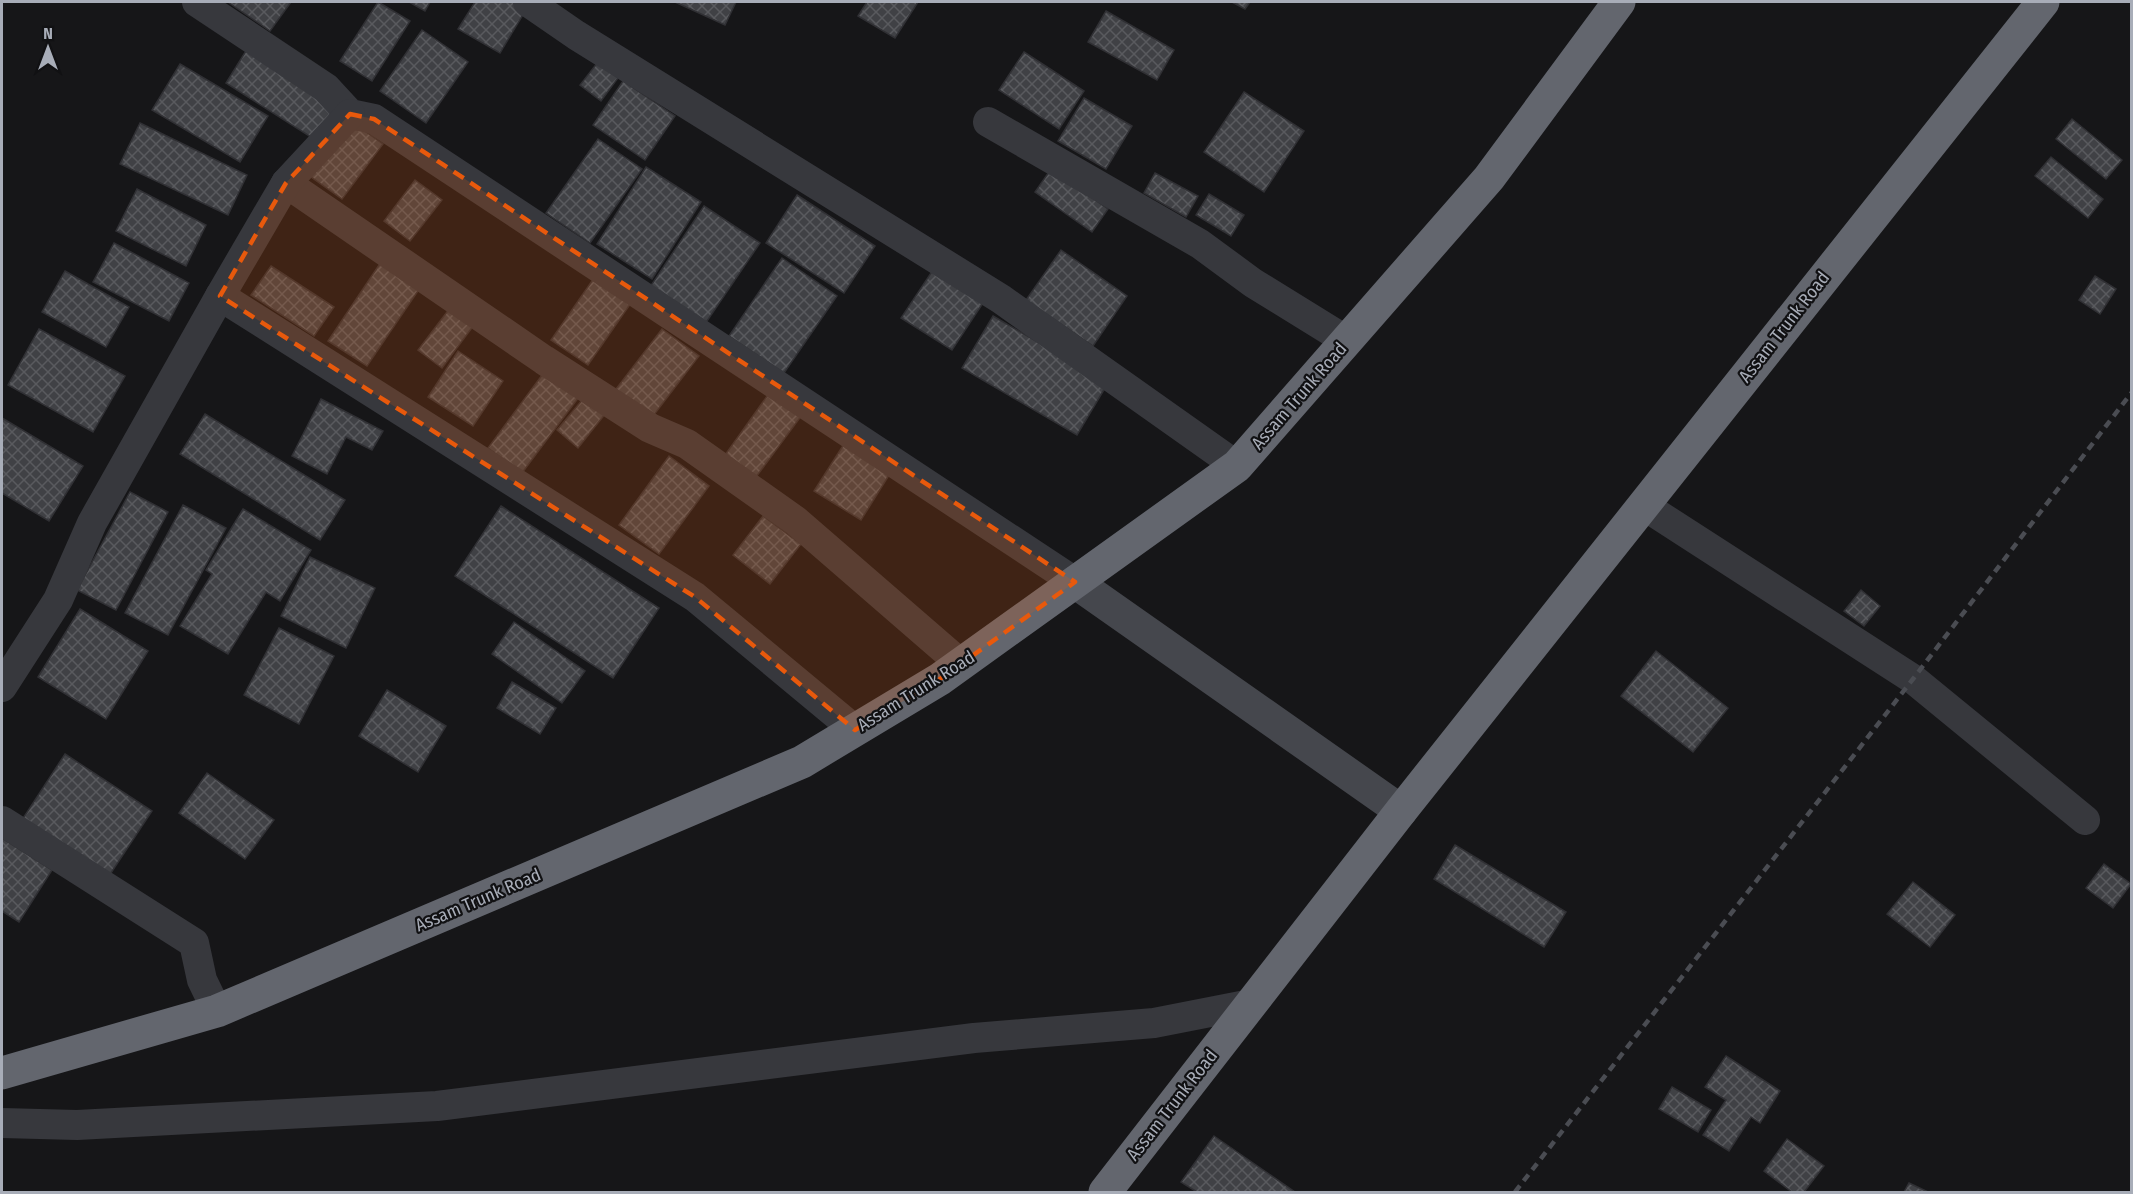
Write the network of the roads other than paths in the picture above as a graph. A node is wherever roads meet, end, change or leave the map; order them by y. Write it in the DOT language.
graph roads {
  1 [pos="197,2"];
  2 [pos="528,2"];
  3 [pos="1619,2"];
  4 [pos="2043,2"];
  5 [pos="350,114"];
  6 [pos="988,122"];
  7 [pos="286,183"];
  8 [pos="220,296"];
  9 [pos="1347,341"];
  10 [pos="1237,466"];
  11 [pos="1643,505"];
  12 [pos="1075,582"];
  13 [pos="961,664"];
  14 [pos="2,687"];
  15 [pos="855,730"];
  16 [pos="1401,811"];
  17 [pos="2085,820"];
  18 [pos="2,821"];
  19 [pos="1251,1004"];
  20 [pos="217,1011"];
  21 [pos="2,1073"];
  22 [pos="2,1123"];
  23 [pos="1105,1192"];
  1 -- 5 [label="street"];
  2 -- 10 [label="street"];
  3 -- 9 [label="highway, Assam Trunk Road"];
  4 -- 11 [label="highway, Assam Trunk Road"];
  5 -- 7 [label="street"];
  5 -- 12 [label="street"];
  6 -- 9 [label="street"];
  7 -- 8 [label="street"];
  7 -- 13 [label="street"];
  8 -- 14 [label="street"];
  8 -- 15 [label="street"];
  9 -- 10 [label="highway, Assam Trunk Road"];
  10 -- 12 [label="highway, Assam Trunk Road"];
  11 -- 16 [label="highway, Assam Trunk Road"];
  11 -- 17 [label="street"];
  12 -- 13 [label="highway, Assam Trunk Road"];
  12 -- 16 [label="street"];
  13 -- 15 [label="highway, Assam Trunk Road"];
  15 -- 20 [label="highway, Assam Trunk Road"];
  16 -- 19 [label="highway, Assam Trunk Road"];
  18 -- 20 [label="street"];
  19 -- 22 [label="street"];
  19 -- 23 [label="highway, Assam Trunk Road"];
  20 -- 21 [label="highway, Assam Trunk Road"];
}
